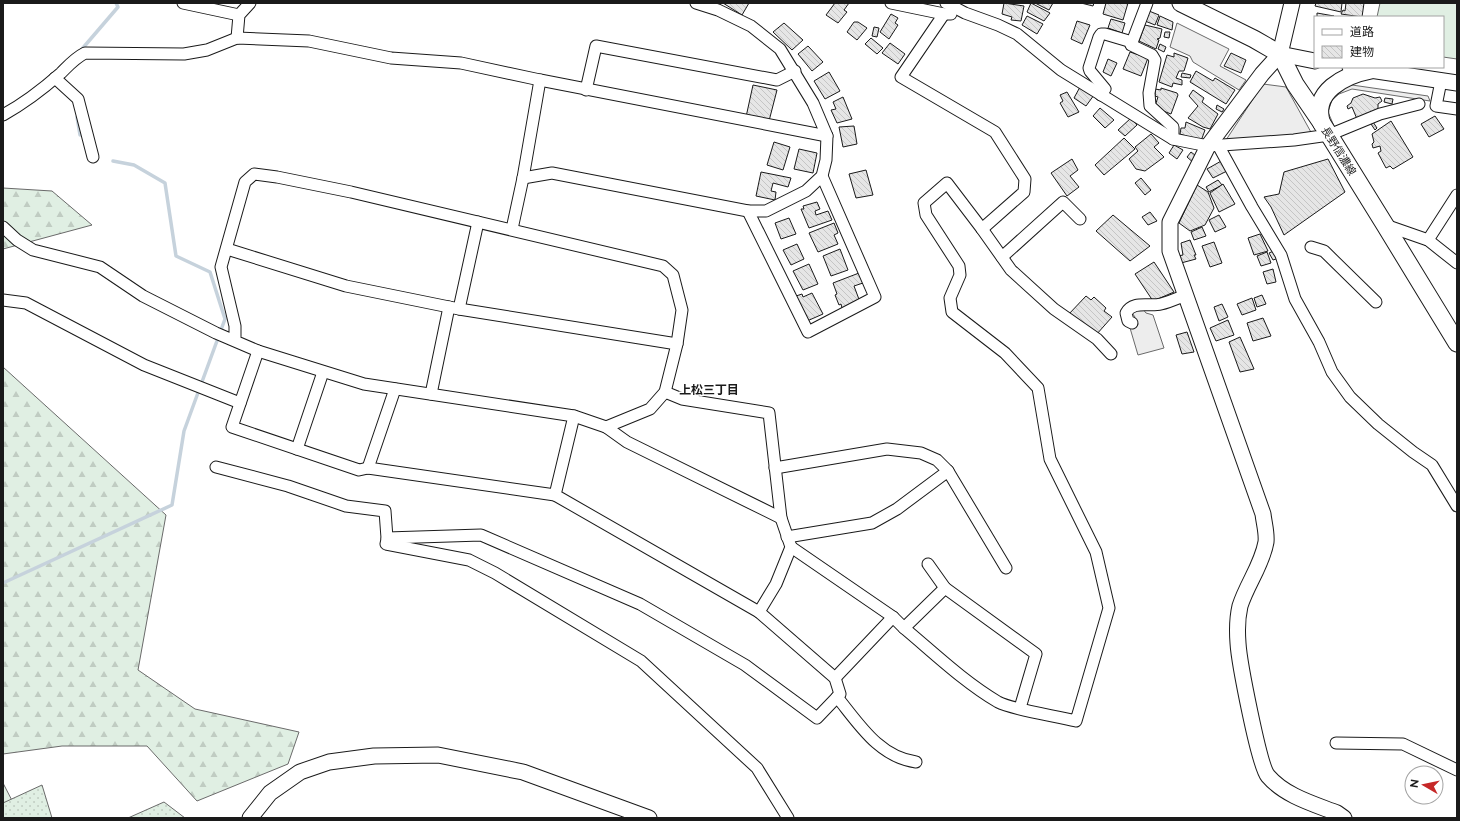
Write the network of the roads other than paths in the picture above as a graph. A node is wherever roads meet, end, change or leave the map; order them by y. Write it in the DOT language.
graph roads {
  1 [pos="183,3"];
  2 [pos="250,3"];
  3 [pos="696,3"];
  4 [pos="891,3"];
  5 [pos="1147,3"];
  6 [pos="1181,3"];
  7 [pos="1292,3"];
  8 [pos="945,8"];
  9 [pos="239,16"];
  10 [pos="237,38"];
  11 [pos="1132,42"];
  12 [pos="1280,54"];
  13 [pos="1314,61"];
  14 [pos="1357,68"];
  15 [pos="1371,70"];
  16 [pos="795,72"];
  17 [pos="54,78"];
  18 [pos="540,80"];
  19 [pos="1441,81"];
  20 [pos="1457,83"];
  21 [pos="586,90"];
  22 [pos="1101,95"];
  23 [pos="1419,104"];
  24 [pos="1457,108"];
  25 [pos="3,115"];
  26 [pos="1326,130"];
  27 [pos="827,136"];
  28 [pos="1173,139"];
  29 [pos="1213,146"];
  30 [pos="93,157"];
  31 [pos="822,176"];
  32 [pos="523,178"];
  33 [pos="1457,195"];
  34 [pos="748,211"];
  35 [pos="1080,219"];
  36 [pos="478,222"];
  37 [pos="1385,225"];
  38 [pos="3,227"];
  39 [pos="512,229"];
  40 [pos="982,229"];
  41 [pos="1428,240"];
  42 [pos="1311,247"];
  43 [pos="227,249"];
  44 [pos="1002,257"];
  45 [pos="1457,263"];
  46 [pos="1186,295"];
  47 [pos="3,300"];
  48 [pos="1376,302"];
  49 [pos="454,308"];
  50 [pos="1132,323"];
  51 [pos="235,340"];
  52 [pos="1457,343"];
  53 [pos="678,344"];
  54 [pos="258,351"];
  55 [pos="1111,354"];
  56 [pos="323,372"];
  57 [pos="395,389"];
  58 [pos="665,392"];
  59 [pos="431,394"];
  60 [pos="240,403"];
  61 [pos="574,416"];
  62 [pos="606,427"];
  63 [pos="297,449"];
  64 [pos="216,466"];
  65 [pos="368,468"];
  66 [pos="775,468"];
  67 [pos="948,471"];
  68 [pos="555,495"];
  69 [pos="1457,506"];
  70 [pos="781,518"];
  71 [pos="387,538"];
  72 [pos="789,542"];
  73 [pos="928,564"];
  74 [pos="1006,568"];
  75 [pos="945,588"];
  76 [pos="759,612"];
  77 [pos="893,617"];
  78 [pos="904,628"];
  79 [pos="835,678"];
  80 [pos="837,697"];
  81 [pos="1020,708"];
  82 [pos="1336,743"];
  83 [pos="916,762"];
  84 [pos="1457,770"];
  85 [pos="250,818"];
  86 [pos="649,818"];
  87 [pos="788,818"];
  88 [pos="1344,818"];
  1 -- 9 [label="street"];
  2 -- 9 [label="street"];
  3 -- 16 [label="street"];
  4 -- 8 [label="street"];
  5 -- 11 [label="street"];
  6 -- 12 [label="main road"];
  7 -- 12 [label="street"];
  8 -- 22 [label="street"];
  8 -- 40 [label="street"];
  9 -- 10 [label="street"];
  10 -- 17 [label="street"];
  10 -- 18 [label="street"];
  11 -- 22 [label="street"];
  11 -- 28 [label="street"];
  12 -- 13 [label="street"];
  12 -- 26 [label="main road, 長野信濃線"];
  12 -- 29 [label="street"];
  14 -- 15 [label="street"];
  15 -- 19 [label="street"];
  15 -- 26 [label="main road"];
  16 -- 21 [label="street"];
  16 -- 27 [label="street"];
  17 -- 25 [label="street"];
  17 -- 30 [label="street"];
  18 -- 21 [label="street"];
  18 -- 32 [label="street"];
  19 -- 20 [label="street"];
  19 -- 24 [label="street"];
  21 -- 27 [label="street"];
  22 -- 28 [label="street"];
  23 -- 26 [label="street"];
  26 -- 29 [label="street"];
  26 -- 37 [label="main road, 長野信濃線"];
  27 -- 31 [label="street"];
  28 -- 29 [label="street"];
  29 -- 46 [label="street"];
  29 -- 69 [label="street"];
  31 -- 34 [label="street"];
  31 -- 34 [label="street"];
  32 -- 34 [label="street"];
  32 -- 39 [label="street"];
  33 -- 41 [label="street"];
  35 -- 44 [label="street"];
  36 -- 39 [label="street"];
  36 -- 43 [label="street"];
  36 -- 49 [label="street"];
  37 -- 41 [label="street"];
  37 -- 52 [label="main road, 長野信濃線"];
  38 -- 51 [label="street"];
  39 -- 53 [label="street"];
  40 -- 44 [label="street"];
  40 -- 81 [label="street"];
  41 -- 45 [label="street"];
  42 -- 48 [label="street"];
  43 -- 49 [label="street"];
  43 -- 51 [label="street"];
  44 -- 55 [label="street"];
  46 -- 50 [label="street"];
  46 -- 88 [label="street"];
  47 -- 60 [label="street"];
  49 -- 53 [label="street"];
  49 -- 59 [label="street"];
  51 -- 54 [label="street"];
  53 -- 58 [label="street"];
  54 -- 56 [label="street"];
  54 -- 60 [label="street"];
  56 -- 57 [label="street"];
  56 -- 63 [label="street"];
  57 -- 59 [label="street"];
  57 -- 65 [label="street"];
  58 -- 62 [label="street"];
  58 -- 66 [label="street"];
  59 -- 61 [label="street"];
  60 -- 63 [label="street"];
  61 -- 62 [label="street"];
  61 -- 68 [label="street"];
  62 -- 70 [label="street"];
  63 -- 65 [label="street"];
  64 -- 71 [label="street"];
  65 -- 68 [label="street"];
  66 -- 67 [label="street"];
  66 -- 70 [label="street"];
  67 -- 72 [label="street"];
  67 -- 74 [label="street"];
  68 -- 76 [label="street"];
  70 -- 72 [label="street"];
  71 -- 80 [label="street"];
  71 -- 87 [label="street"];
  72 -- 76 [label="street"];
  72 -- 77 [label="street"];
  73 -- 75 [label="street"];
  75 -- 78 [label="street"];
  75 -- 81 [label="street"];
  76 -- 79 [label="street"];
  77 -- 78 [label="street"];
  77 -- 79 [label="street"];
  78 -- 81 [label="street"];
  79 -- 80 [label="street"];
  80 -- 83 [label="street"];
  82 -- 84 [label="street"];
  85 -- 86 [label="street"];
}
